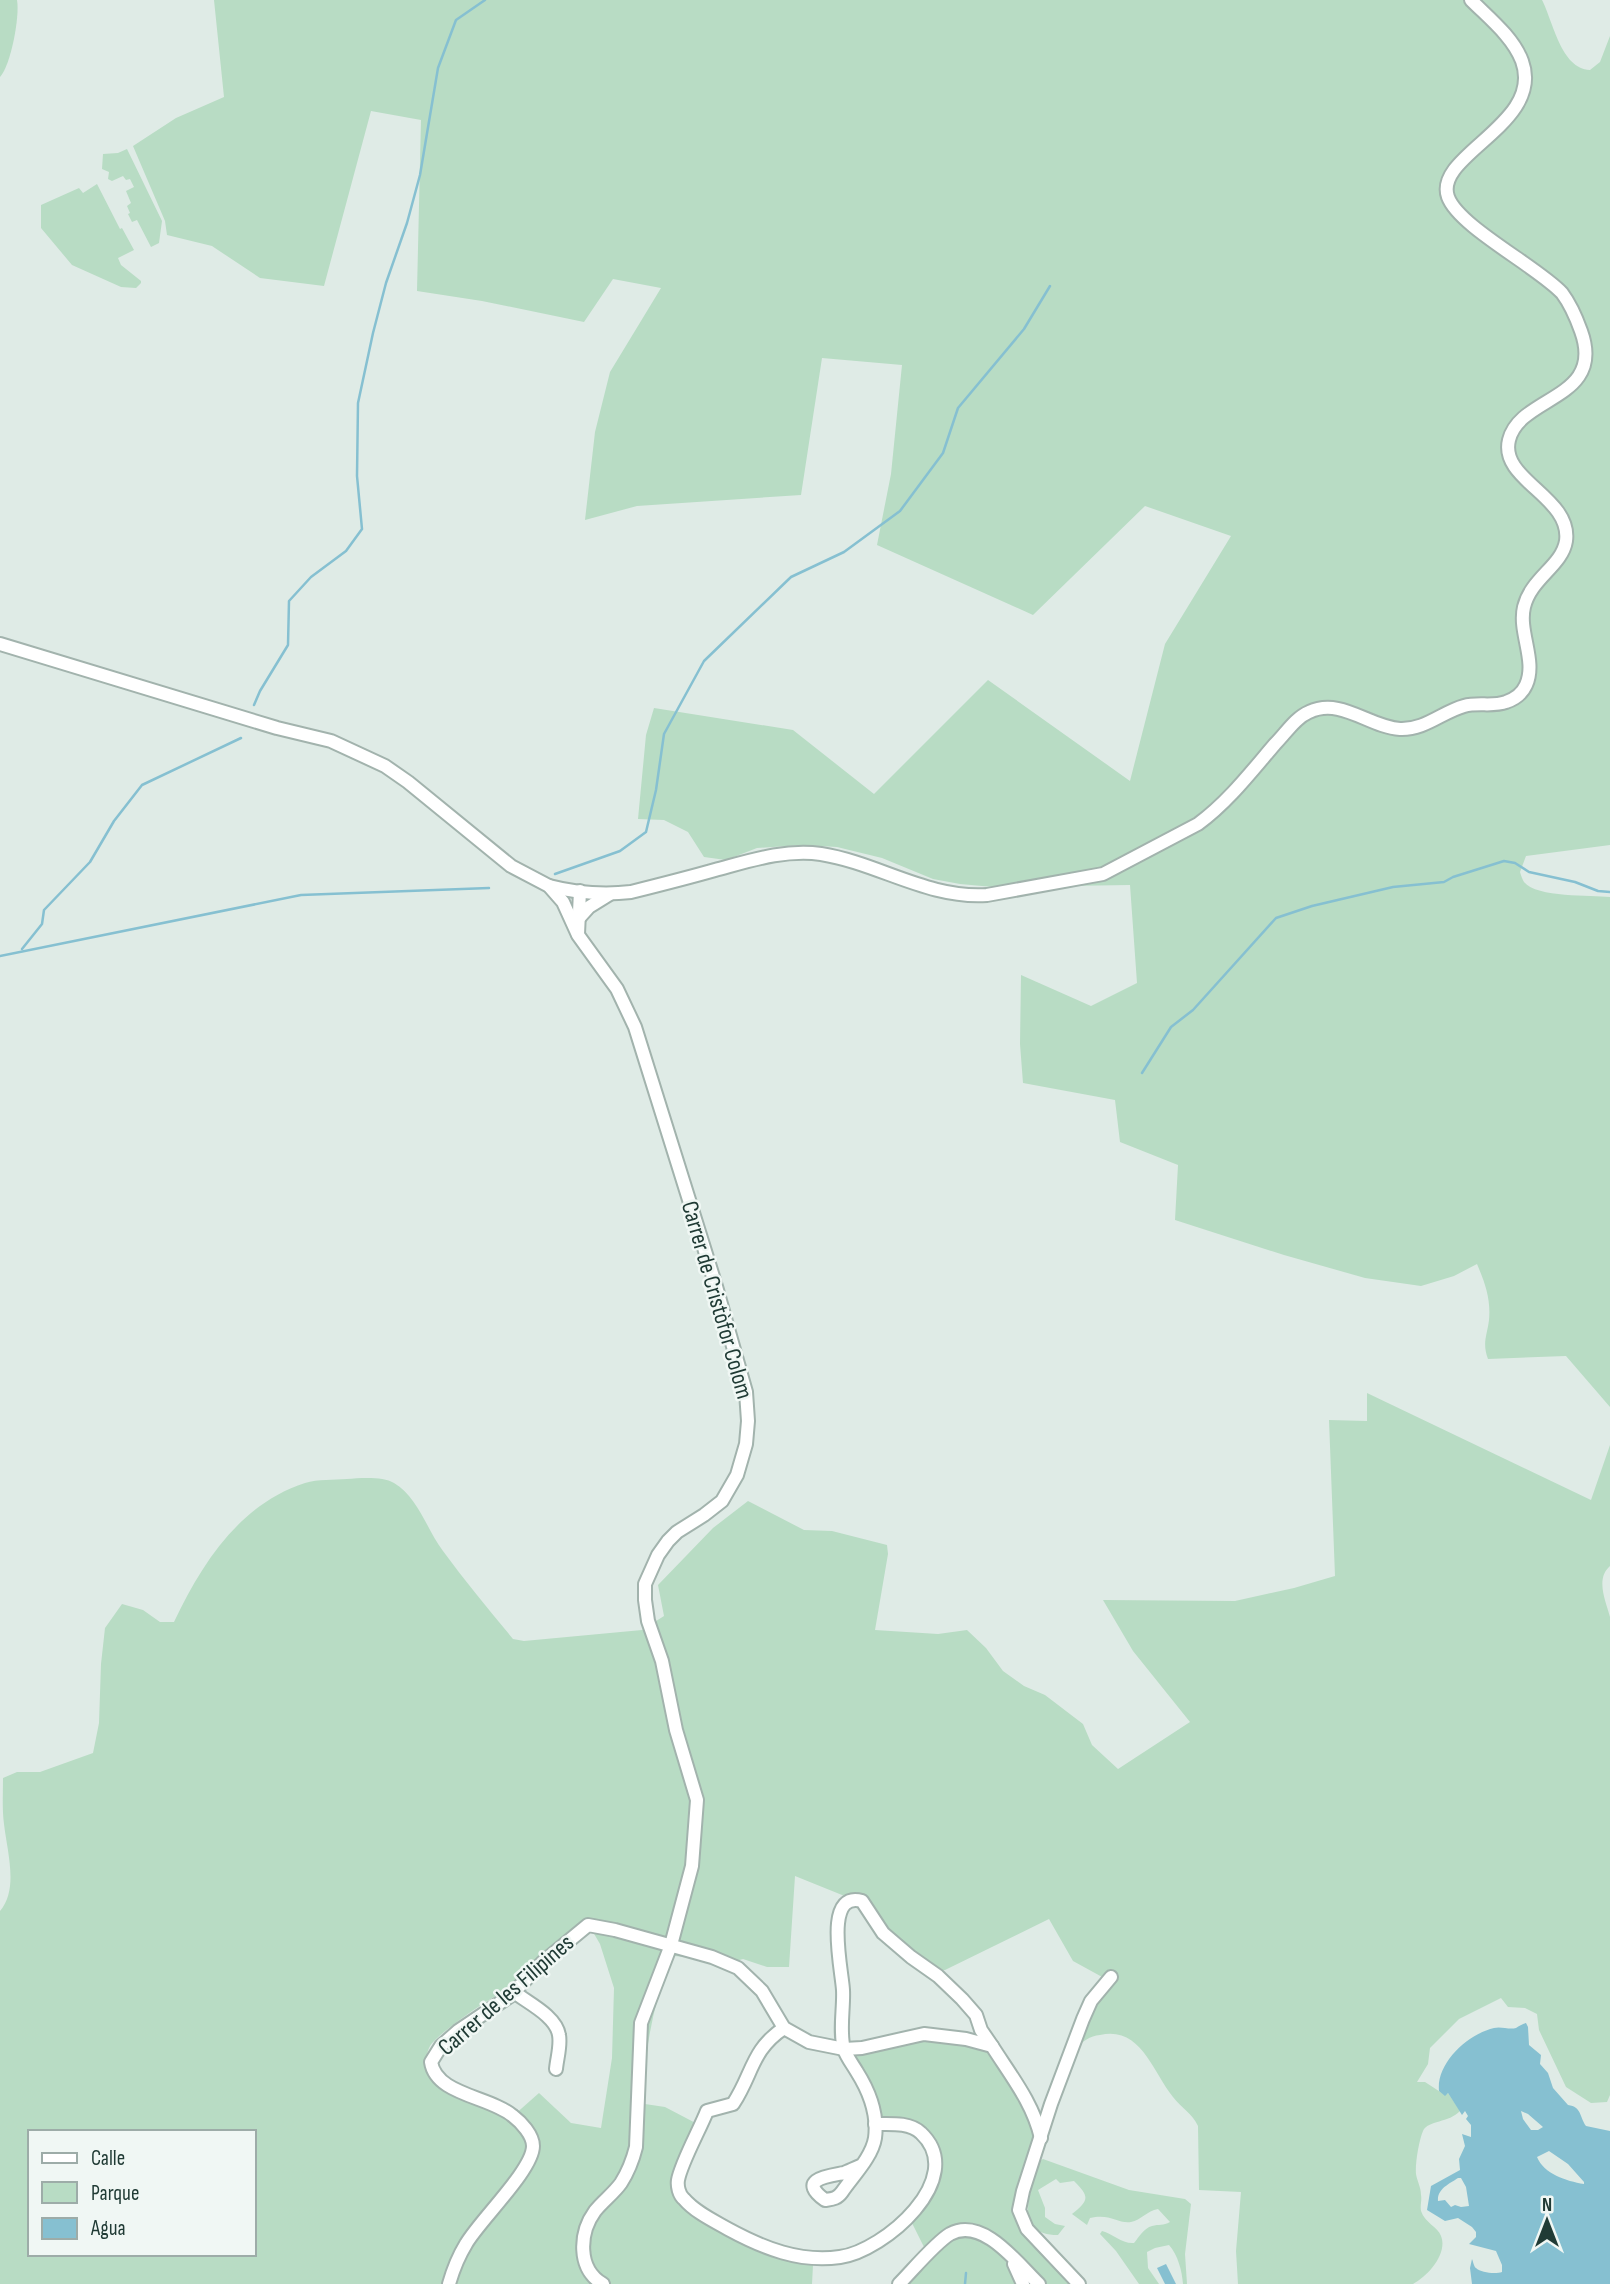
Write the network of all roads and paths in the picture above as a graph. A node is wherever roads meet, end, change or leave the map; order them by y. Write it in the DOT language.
graph roads {
  1 [pos="1471,0"];
  2 [pos="0,644"];
  3 [pos="550,886"];
  4 [pos="577,891"];
  5 [pos="610,894"];
  6 [pos="575,918"];
  7 [pos="671,1945"];
  8 [pos="1111,1977"];
  9 [pos="514,1992"];
  10 [pos="784,2028"];
  11 [pos="992,2046"];
  12 [pos="844,2049"];
  13 [pos="556,2069"];
  14 [pos="875,2124"];
  15 [pos="1041,2138"];
  16 [pos="860,2166"];
  17 [pos="1011,2257"];
  18 [pos="449,2284"];
  19 [pos="603,2284"];
  20 [pos="899,2284"];
  21 [pos="1023,2284"];
  22 [pos="1039,2284"];
  23 [pos="1079,2284"];
  1 -- 5 [label="street"];
  2 -- 3 [label="street"];
  3 -- 4 [label="street"];
  3 -- 6 [label="street, Carrer de Cristòfor Colom"];
  4 -- 5 [label="street"];
  4 -- 6 [label="street"];
  5 -- 6 [label="street"];
  6 -- 7 [label="street, Carrer de Cristòfor Colom"];
  7 -- 9 [label="street, Carrer de les Filipines"];
  7 -- 10 [label="street"];
  7 -- 19 [label="street, Carrer de Cristòfor Colom"];
  8 -- 15 [label="street"];
  9 -- 13 [label="street"];
  9 -- 18 [label="street, Carrer de les Filipines"];
  10 -- 12 [label="street"];
  10 -- 14 [label="street"];
  11 -- 12 [label="street"];
  11 -- 12 [label="street"];
  11 -- 15 [label="street"];
  12 -- 14 [label="street"];
  14 -- 16 [label="street"];
  15 -- 23 [label="street"];
  17 -- 20 [label="street"];
  17 -- 21 [label="street"];
  17 -- 22 [label="street"];
}
